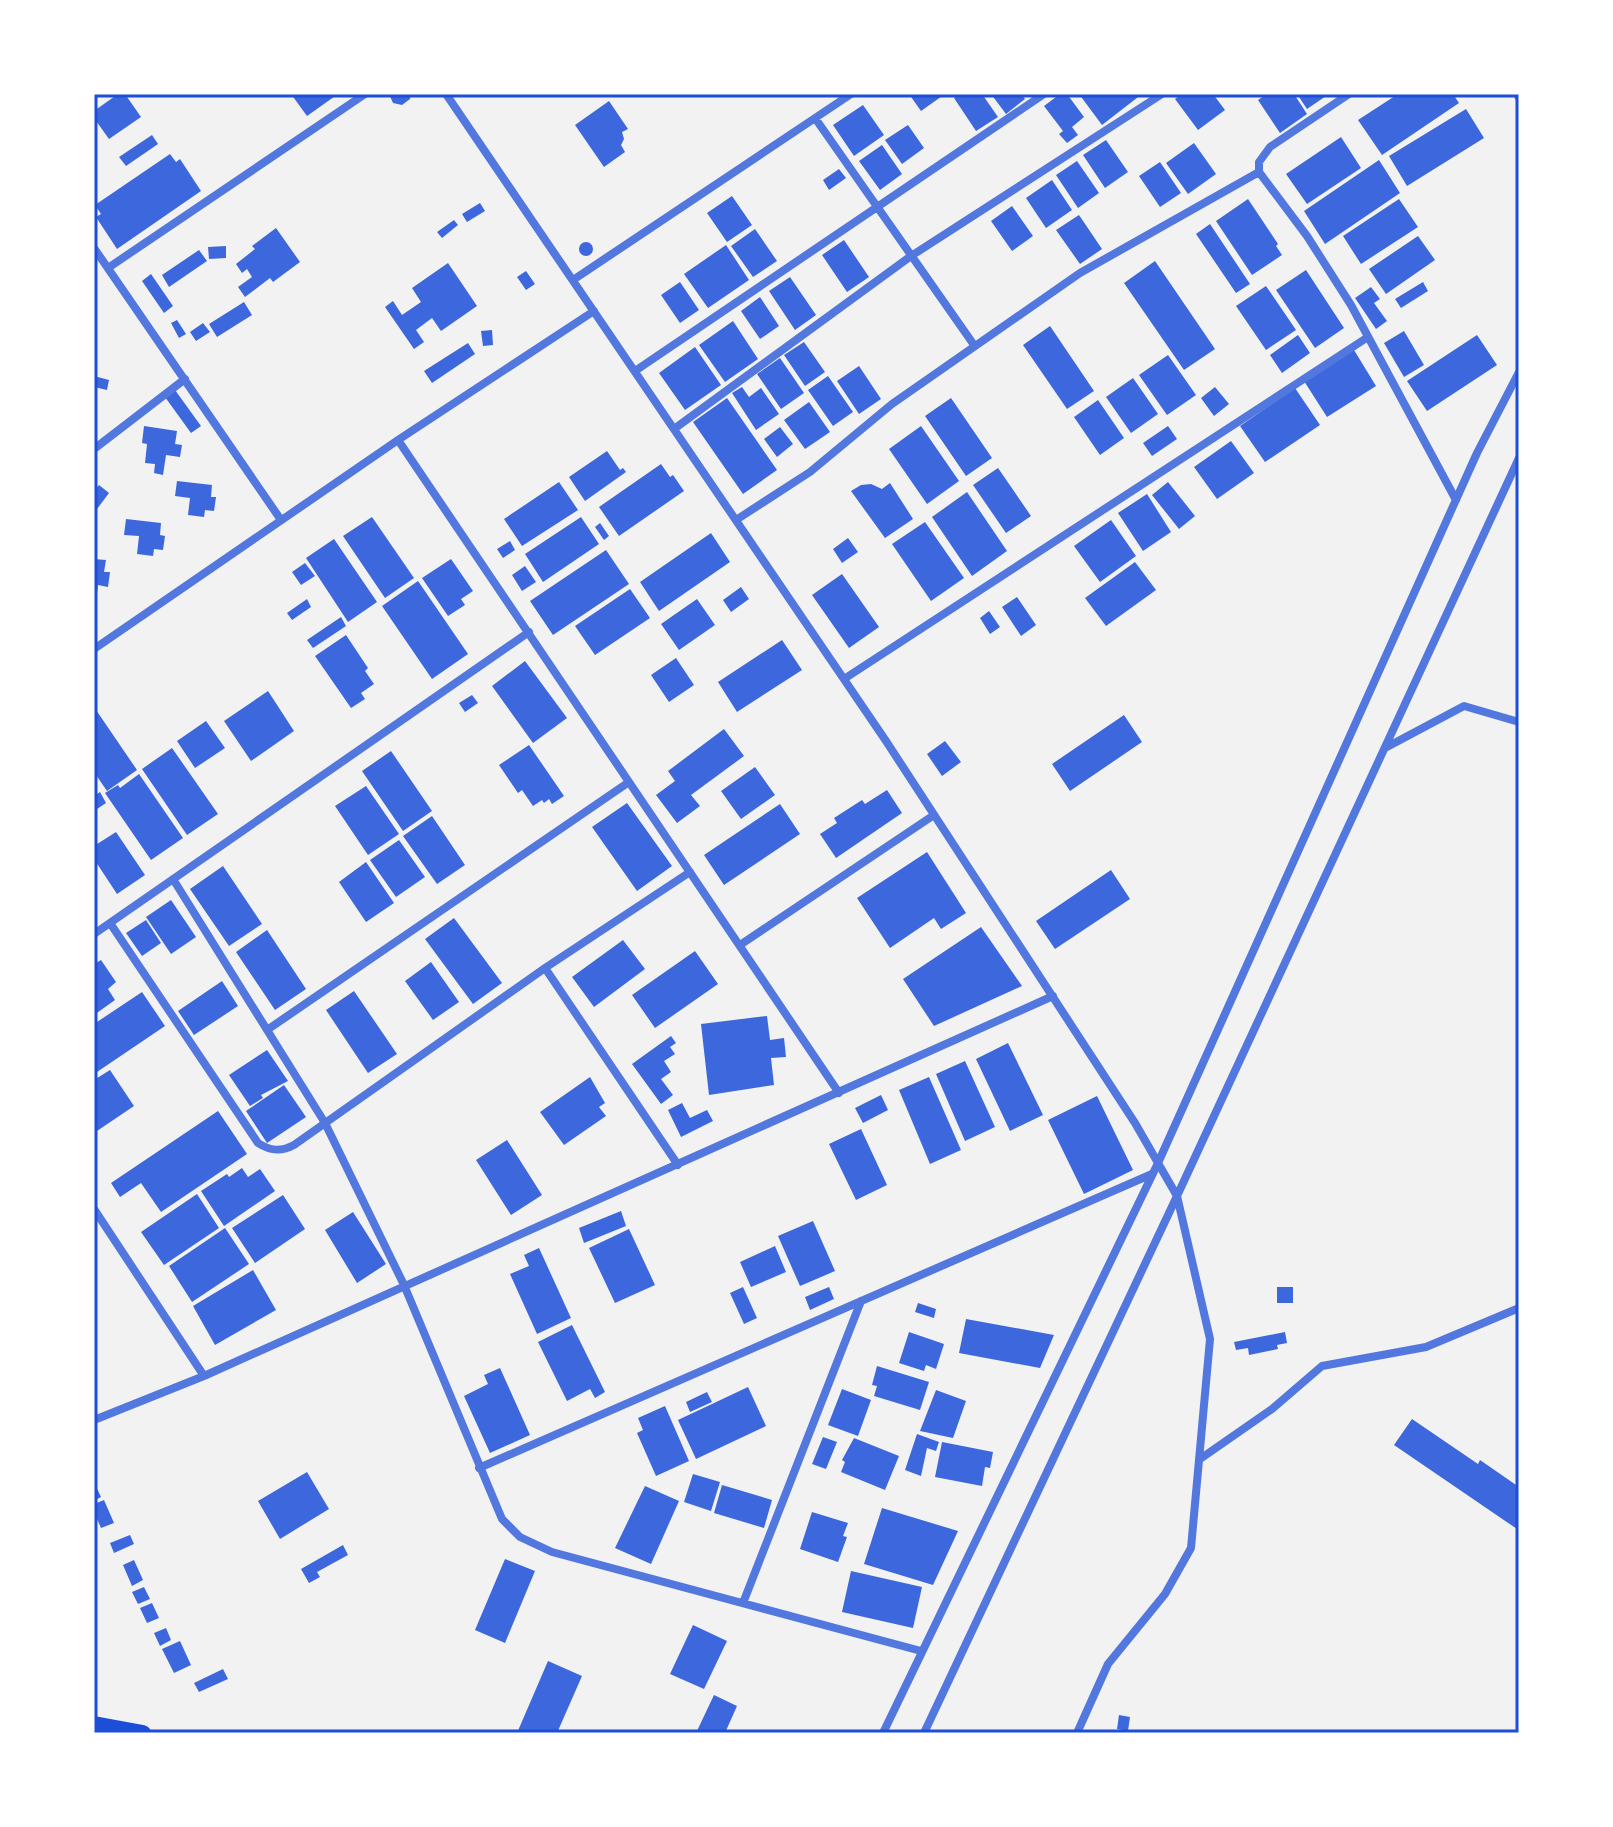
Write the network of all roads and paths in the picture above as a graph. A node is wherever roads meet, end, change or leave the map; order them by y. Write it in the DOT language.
graph roads {
  1 [pos="365,94"];
  2 [pos="446,94"];
  3 [pos="851,94"];
  4 [pos="1044,94"];
  5 [pos="1162,94"];
  6 [pos="1349,94"];
  7 [pos="815,118"];
  8 [pos="1259,172"];
  9 [pos="877,206"];
  10 [pos="94,248"];
  11 [pos="911,256"];
  12 [pos="108,268"];
  13 [pos="573,280"];
  14 [pos="594,311"];
  15 [pos="1368,337"];
  16 [pos="974,345"];
  17 [pos="635,371"];
  18 [pos="1519,372"];
  19 [pos="185,379"];
  20 [pos="674,429"];
  21 [pos="398,440"];
  22 [pos="94,449"];
  23 [pos="1519,458"];
  24 [pos="1456,500"];
  25 [pos="281,520"];
  26 [pos="736,520"];
  27 [pos="529,632"];
  28 [pos="94,649"];
  29 [pos="844,679"];
  30 [pos="1519,722"];
  31 [pos="1384,748"];
  32 [pos="629,782"];
  33 [pos="934,815"];
  34 [pos="690,872"];
  35 [pos="173,879"];
  36 [pos="110,923"];
  37 [pos="94,934"];
  38 [pos="740,945"];
  39 [pos="545,968"];
  40 [pos="1053,996"];
  41 [pos="267,1030"];
  42 [pos="839,1093"];
  43 [pos="325,1123"];
  44 [pos="1158,1163"];
  45 [pos="678,1165"];
  46 [pos="1153,1174"];
  47 [pos="1177,1196"];
  48 [pos="94,1209"];
  49 [pos="404,1285"];
  50 [pos="861,1301"];
  51 [pos="1519,1308"];
  52 [pos="204,1376"];
  53 [pos="94,1420"];
  54 [pos="1200,1459"];
  55 [pos="479,1468"];
  56 [pos="743,1603"];
  57 [pos="921,1651"];
  58 [pos="94,1724"];
  59 [pos="143,1733"];
  60 [pos="883,1733"];
  61 [pos="924,1733"];
  62 [pos="1077,1733"];
  1 -- 12 [label="street"];
  2 -- 13 [label="street"];
  3 -- 7 [label="street"];
  4 -- 9 [label="street"];
  5 -- 11 [label="street"];
  6 -- 8 [label="street"];
  7 -- 9 [label="street"];
  7 -- 13 [label="street"];
  8 -- 15 [label="street"];
  8 -- 16 [label="street"];
  9 -- 11 [label="street"];
  9 -- 17 [label="street"];
  10 -- 12 [label="street"];
  11 -- 16 [label="street"];
  11 -- 20 [label="street"];
  12 -- 19 [label="street"];
  13 -- 14 [label="street"];
  14 -- 17 [label="street"];
  14 -- 21 [label="street"];
  15 -- 24 [label="street"];
  15 -- 29 [label="street"];
  16 -- 26 [label="street"];
  17 -- 20 [label="street"];
  18 -- 24 [label="street"];
  19 -- 22 [label="street"];
  19 -- 25 [label="street"];
  20 -- 26 [label="street"];
  21 -- 25 [label="street"];
  21 -- 27 [label="street"];
  23 -- 31 [label="street"];
  24 -- 44 [label="street"];
  25 -- 28 [label="street"];
  26 -- 29 [label="street"];
  27 -- 32 [label="street"];
  27 -- 35 [label="street"];
  29 -- 33 [label="street"];
  30 -- 31 [label="street"];
  31 -- 47 [label="street"];
  32 -- 34 [label="street"];
  32 -- 41 [label="street"];
  33 -- 38 [label="street"];
  33 -- 40 [label="street"];
  34 -- 38 [label="street"];
  34 -- 39 [label="street"];
  35 -- 36 [label="street"];
  35 -- 41 [label="street"];
  36 -- 37 [label="street"];
  36 -- 43 [label="street"];
  38 -- 42 [label="street"];
  39 -- 43 [label="street"];
  39 -- 45 [label="street"];
  40 -- 42 [label="street"];
  40 -- 44 [label="street"];
  41 -- 43 [label="street"];
  42 -- 45 [label="street"];
  43 -- 49 [label="street"];
  44 -- 46 [label="street"];
  44 -- 47 [label="street"];
  45 -- 49 [label="street"];
  46 -- 50 [label="street"];
  46 -- 57 [label="street"];
  47 -- 54 [label="street"];
  47 -- 61 [label="street"];
  48 -- 52 [label="street"];
  49 -- 52 [label="street"];
  49 -- 55 [label="street"];
  50 -- 55 [label="street"];
  50 -- 56 [label="street"];
  51 -- 54 [label="street"];
  52 -- 53 [label="street"];
  54 -- 62 [label="street"];
  55 -- 56 [label="street"];
  56 -- 57 [label="street"];
  57 -- 60 [label="street"];
  58 -- 59 [label="main road"];
}
